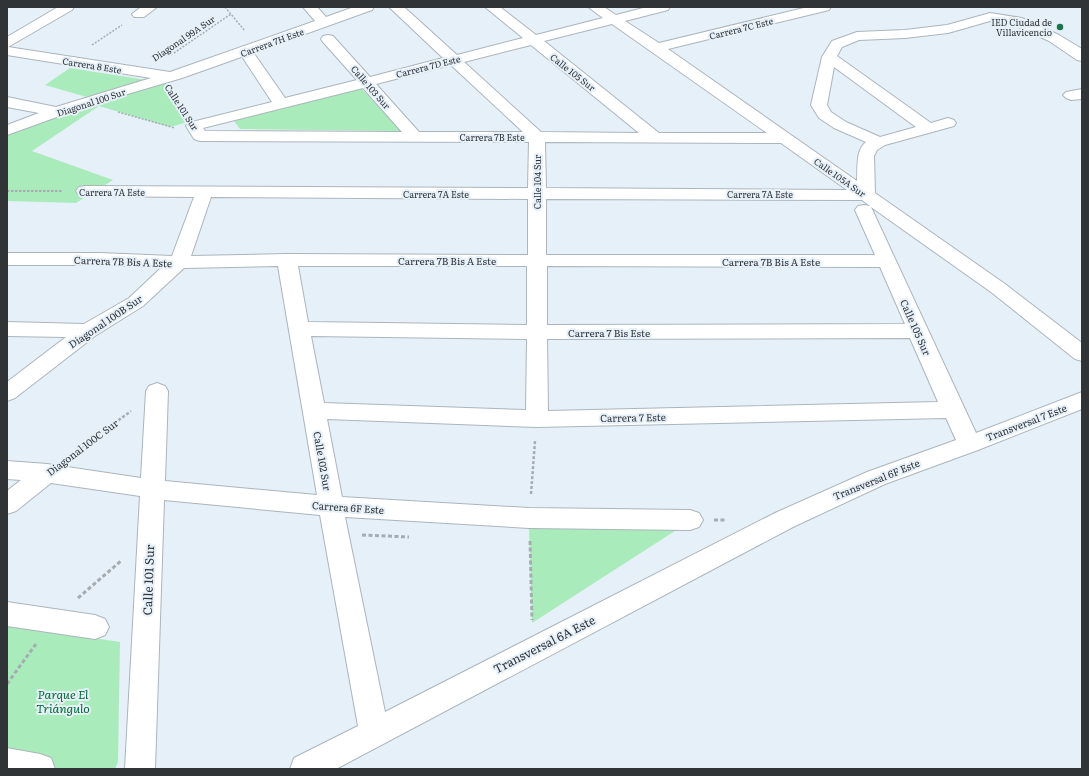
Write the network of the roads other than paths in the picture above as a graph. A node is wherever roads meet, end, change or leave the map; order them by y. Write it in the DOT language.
graph roads {
  1 [pos="67,7"];
  2 [pos="310,7"];
  3 [pos="367,7"];
  4 [pos="396,7"];
  5 [pos="492,7"];
  6 [pos="595,7"];
  7 [pos="663,7"];
  8 [pos="824,7"];
  9 [pos="612,19"];
  10 [pos="324,23"];
  11 [pos="328,38"];
  12 [pos="531,40"];
  13 [pos="7,43"];
  14 [pos="657,48"];
  15 [pos="7,51"];
  16 [pos="829,57"];
  17 [pos="1082,57"];
  18 [pos="250,58"];
  19 [pos="454,59"];
  20 [pos="170,77"];
  21 [pos="367,82"];
  22 [pos="7,102"];
  23 [pos="281,104"];
  24 [pos="58,112"];
  25 [pos="948,123"];
  26 [pos="928,128"];
  27 [pos="7,130"];
  28 [pos="197,131"];
  29 [pos="414,136"];
  30 [pos="537,137"];
  31 [pos="654,137"];
  32 [pos="784,138"];
  33 [pos="879,142"];
  34 [pos="85,191"];
  35 [pos="204,192"];
  36 [pos="537,194"];
  37 [pos="865,203"];
  38 [pos="7,259"];
  39 [pos="287,260"];
  40 [pos="537,261"];
  41 [pos="887,261"];
  42 [pos="179,262"];
  43 [pos="7,329"];
  44 [pos="299,329"];
  45 [pos="88,331"];
  46 [pos="918,331"];
  47 [pos="537,332"];
  48 [pos="1082,354"];
  49 [pos="157,391"];
  50 [pos="7,393"];
  51 [pos="1082,400"];
  52 [pos="953,410"];
  53 [pos="314,411"];
  54 [pos="537,419"];
  55 [pos="970,444"];
  56 [pos="7,470"];
  57 [pos="47,473"];
  58 [pos="152,489"];
  59 [pos="7,504"];
  60 [pos="331,506"];
  61 [pos="690,520"];
  62 [pos="784,520"];
  63 [pos="7,614"];
  64 [pos="95,627"];
  65 [pos="374,733"];
  66 [pos="7,763"];
  67 [pos="40,769"];
  68 [pos="140,769"];
  69 [pos="305,769"];
  1 -- 13 [label="street"];
  2 -- 10 [label="street"];
  3 -- 10 [label="street, Carrera 7H Este"];
  4 -- 19 [label="street"];
  5 -- 12 [label="street, Calle 105 Sur"];
  6 -- 9 [label="street, Calle 105A Sur"];
  7 -- 9 [label="street, Carrera 7D Este"];
  8 -- 14 [label="street, Carrera 7C Este"];
  9 -- 12 [label="street, Carrera 7D Este"];
  9 -- 14 [label="street, Calle 105A Sur"];
  10 -- 20 [label="street, Carrera 7H Este"];
  11 -- 21 [label="street, Calle 103 Sur"];
  12 -- 19 [label="street, Carrera 7D Este"];
  12 -- 31 [label="street, Calle 105 Sur"];
  14 -- 32 [label="street, Calle 105A Sur"];
  15 -- 20 [label="street, Carrera 8 Este"];
  16 -- 17 [label="street"];
  16 -- 26 [label="street"];
  16 -- 33 [label="street"];
  18 -- 23 [label="street"];
  19 -- 21 [label="street, Carrera 7D Este"];
  19 -- 30 [label="street"];
  20 -- 24 [label="street, Diagonal 100 Sur"];
  21 -- 23 [label="street, Carrera 7D Este"];
  21 -- 29 [label="street, Calle 103 Sur"];
  22 -- 24 [label="street"];
  23 -- 28 [label="street, Carrera 7D Este"];
  24 -- 27 [label="street, Diagonal 100 Sur"];
  25 -- 26 [label="street"];
  26 -- 33 [label="street"];
  28 -- 29 [label="street, Carrera 7B Este"];
  29 -- 30 [label="street, Carrera 7B Este"];
  30 -- 31 [label="street, Carrera 7B Este"];
  30 -- 36 [label="street, Calle 104 Sur"];
  31 -- 32 [label="street, Carrera 7B Este"];
  32 -- 37 [label="street, Calle 105A Sur"];
  33 -- 37 [label="street"];
  34 -- 35 [label="street, Carrera 7A Este"];
  35 -- 36 [label="street, Carrera 7A Este"];
  35 -- 42 [label="street, Diagonal 100B Sur"];
  36 -- 37 [label="street, Carrera 7A Este"];
  36 -- 40 [label="street, Calle 104 Sur"];
  37 -- 41 [label="street, Calle 105 Sur"];
  37 -- 48 [label="street, Calle 105A Sur"];
  38 -- 42 [label="street, Carrera 7B Bis A Este"];
  39 -- 40 [label="street, Carrera 7B Bis A Este"];
  39 -- 42 [label="street, Carrera 7B Bis A Este"];
  39 -- 44 [label="street, Calle 102 Sur"];
  40 -- 41 [label="street, Carrera 7B Bis A Este"];
  40 -- 47 [label="street, Calle 104 Sur"];
  41 -- 46 [label="street, Calle 105 Sur"];
  42 -- 45 [label="street, Diagonal 100B Sur"];
  43 -- 45 [label="street"];
  44 -- 47 [label="street, Carrera 7 Bis Este"];
  44 -- 53 [label="street, Calle 102 Sur"];
  45 -- 50 [label="street, Diagonal 100B Sur"];
  46 -- 47 [label="street, Carrera 7 Bis Este"];
  46 -- 52 [label="street, Calle 105 Sur"];
  47 -- 54 [label="street, Calle 104 Sur"];
  49 -- 58 [label="street, Calle 101 Sur"];
  51 -- 55 [label="street, Transversal 7 Este"];
  52 -- 54 [label="street, Carrera 7 Este"];
  52 -- 55 [label="street, Calle 105 Sur"];
  53 -- 54 [label="street, Carrera 7 Este"];
  53 -- 60 [label="street, Calle 102 Sur"];
  55 -- 62 [label="street, Transversal 6F Este"];
  56 -- 57 [label="street, Carrera 6F Este"];
  57 -- 58 [label="street, Carrera 6F Este"];
  57 -- 59 [label="street, Diagonal 100C Sur"];
  58 -- 60 [label="street, Carrera 6F Este"];
  58 -- 68 [label="street, Calle 101 Sur"];
  60 -- 61 [label="street, Carrera 6F Este"];
  60 -- 65 [label="street, Calle 102 Sur"];
  62 -- 65 [label="street, Transversal 6A Este"];
  63 -- 64 [label="street"];
  65 -- 69 [label="street, Transversal 6A Este"];
  66 -- 67 [label="street"];
}
